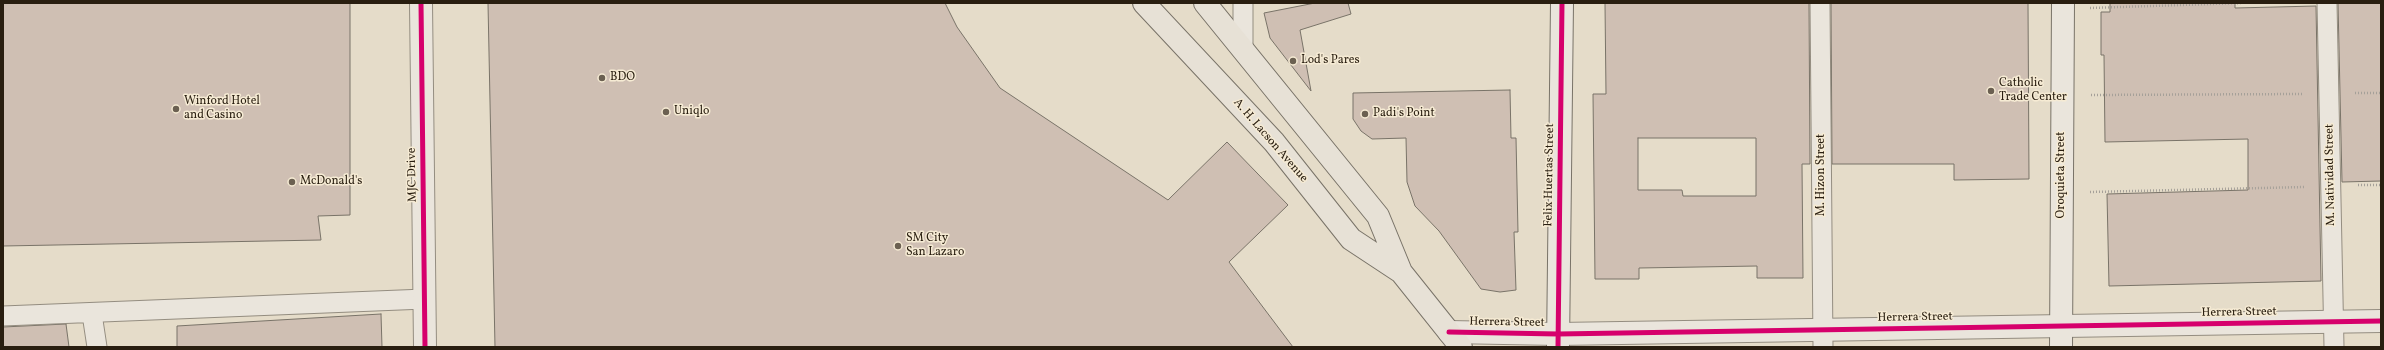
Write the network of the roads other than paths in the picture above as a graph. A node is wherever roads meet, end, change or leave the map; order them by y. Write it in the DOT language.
graph roads {
  1 [pos="421,3"];
  2 [pos="1144,3"];
  3 [pos="1205,3"];
  4 [pos="1243,3"];
  5 [pos="1562,3"];
  6 [pos="1820,3"];
  7 [pos="2327,3"];
  8 [pos="2063,6"];
  9 [pos="1243,50"];
  10 [pos="1401,272"];
  11 [pos="425,300"];
  12 [pos="92,314"];
  13 [pos="3,316"];
  14 [pos="2381,321"];
  15 [pos="2334,322"];
  16 [pos="2061,326"];
  17 [pos="1823,338"];
  18 [pos="1455,340"];
  19 [pos="1558,340"];
  20 [pos="97,347"];
  21 [pos="425,347"];
  22 [pos="2061,347"];
  23 [pos="2334,347"];
  1 -- 11 [label="street, MJC Drive"];
  2 -- 10 [label="main road, A. H. Lacson Avenue"];
  3 -- 9 [label="main road, A. H. Lacson Avenue"];
  4 -- 9 [label="lane"];
  5 -- 19 [label="street, Felix Huertas Street"];
  6 -- 17 [label="lane, M. Hizon Street"];
  7 -- 15 [label="lane, M. Natividad Street"];
  8 -- 16 [label="street, Oroquieta Street"];
  9 -- 10 [label="main road, A. H. Lacson Avenue"];
  10 -- 18 [label="main road, A. H. Lacson Avenue"];
  11 -- 12 [label="lane"];
  11 -- 21 [label="street, MJC Drive"];
  12 -- 13 [label="lane"];
  12 -- 20 [label="lane"];
  14 -- 15 [label="street, Herrera Street"];
  15 -- 16 [label="street, Herrera Street"];
  15 -- 23 [label="lane, M. Natividad Street"];
  16 -- 17 [label="street, Herrera Street"];
  16 -- 22 [label="street, Oroquieta Street"];
  17 -- 19 [label="street, Herrera Street"];
  18 -- 19 [label="street, Herrera Street"];
}
